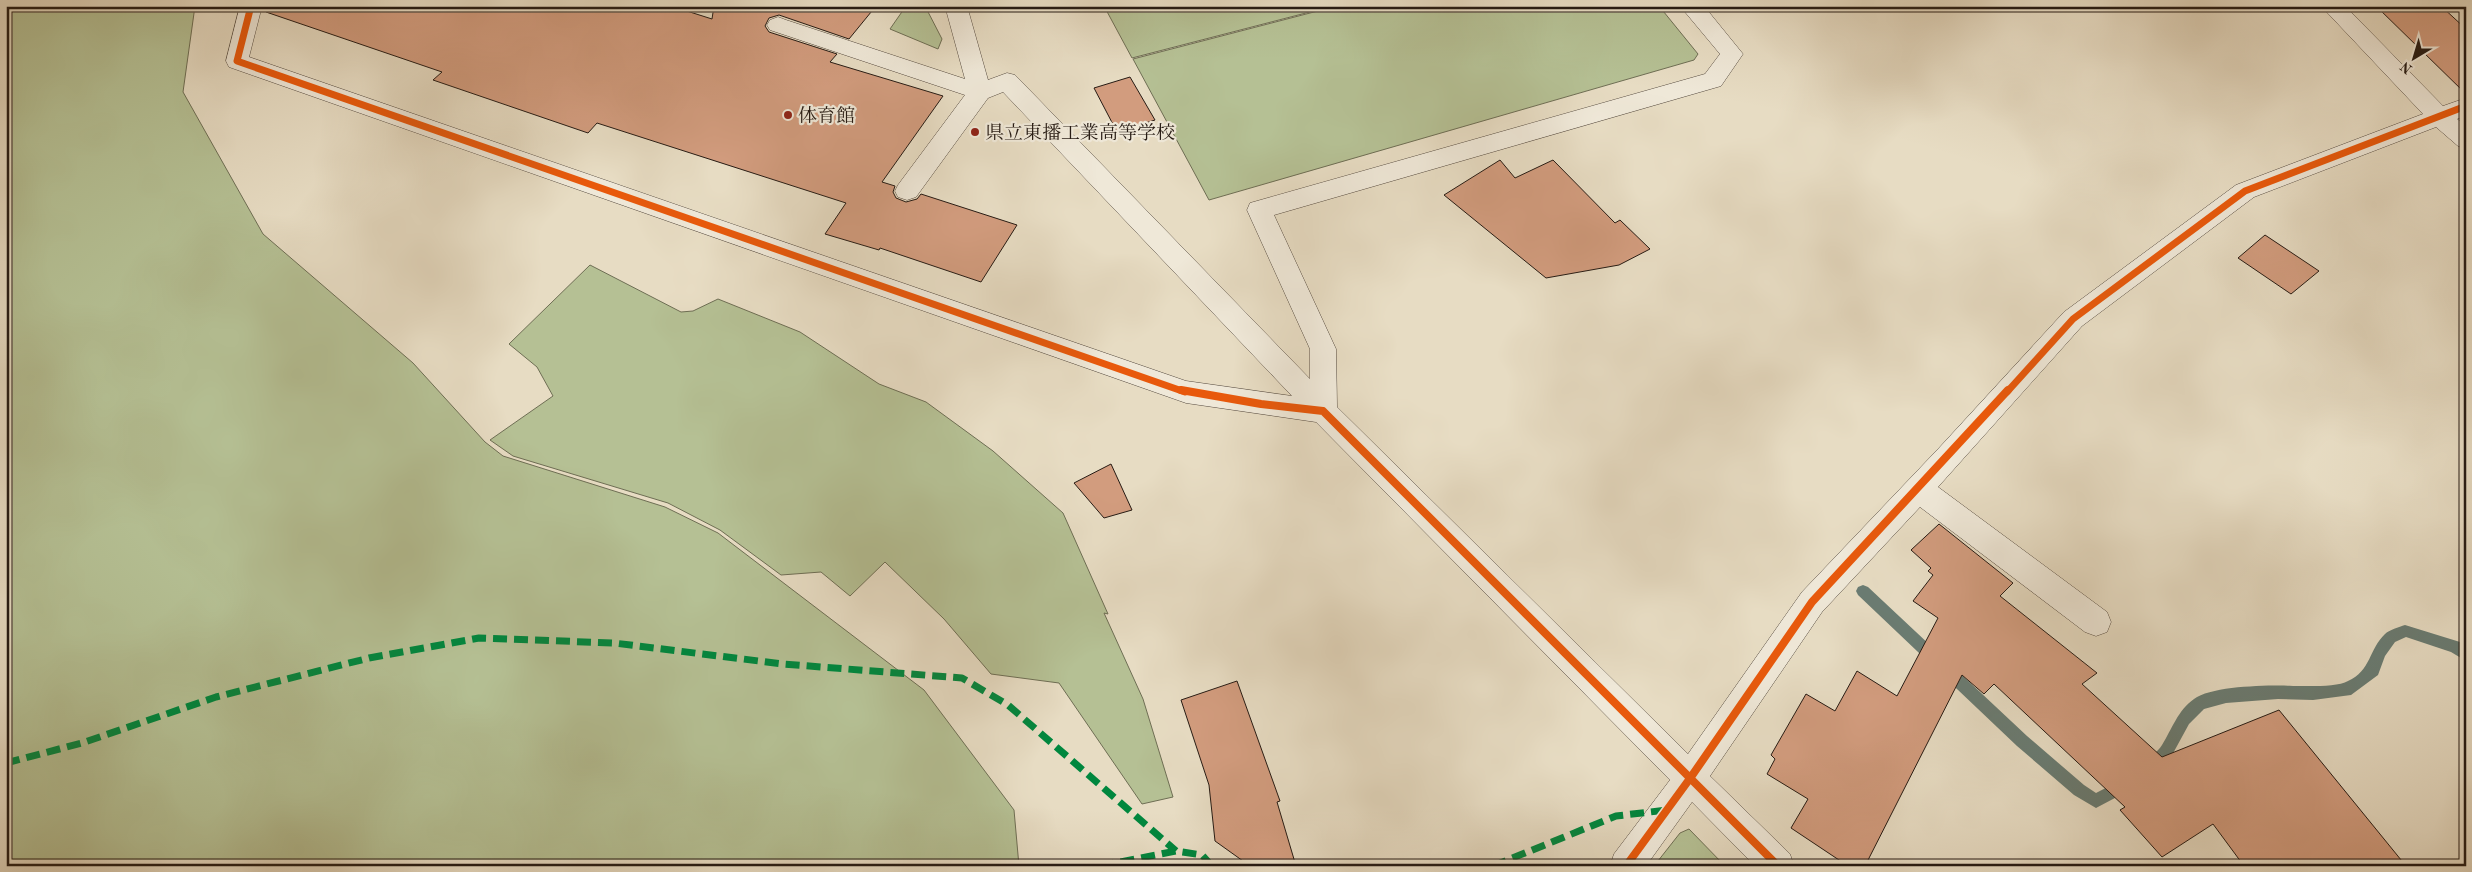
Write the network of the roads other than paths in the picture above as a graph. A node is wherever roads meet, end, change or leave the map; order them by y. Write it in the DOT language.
graph roads {
  1 [pos="251,6"];
  2 [pos="956,6"];
  3 [pos="1691,6"];
  4 [pos="2332,6"];
  5 [pos="778,25"];
  6 [pos="980,92"];
  7 [pos="2466,106"];
  8 [pos="2439,116"];
  9 [pos="2466,140"];
  10 [pos="907,191"];
  11 [pos="1322,411"];
  12 [pos="1918,489"];
  13 [pos="2096,622"];
  14 [pos="1691,777"];
  15 [pos="1626,866"];
  16 [pos="1778,866"];
  1 -- 11 [label="street"];
  2 -- 6 [label="street"];
  3 -- 11 [label="street"];
  4 -- 8 [label="street"];
  5 -- 6 [label="street"];
  6 -- 10 [label="street"];
  6 -- 11 [label="street"];
  7 -- 8 [label="street"];
  8 -- 9 [label="street"];
  8 -- 12 [label="street"];
  11 -- 14 [label="street"];
  12 -- 13 [label="street"];
  12 -- 14 [label="street"];
  14 -- 15 [label="street"];
  14 -- 16 [label="street"];
}
